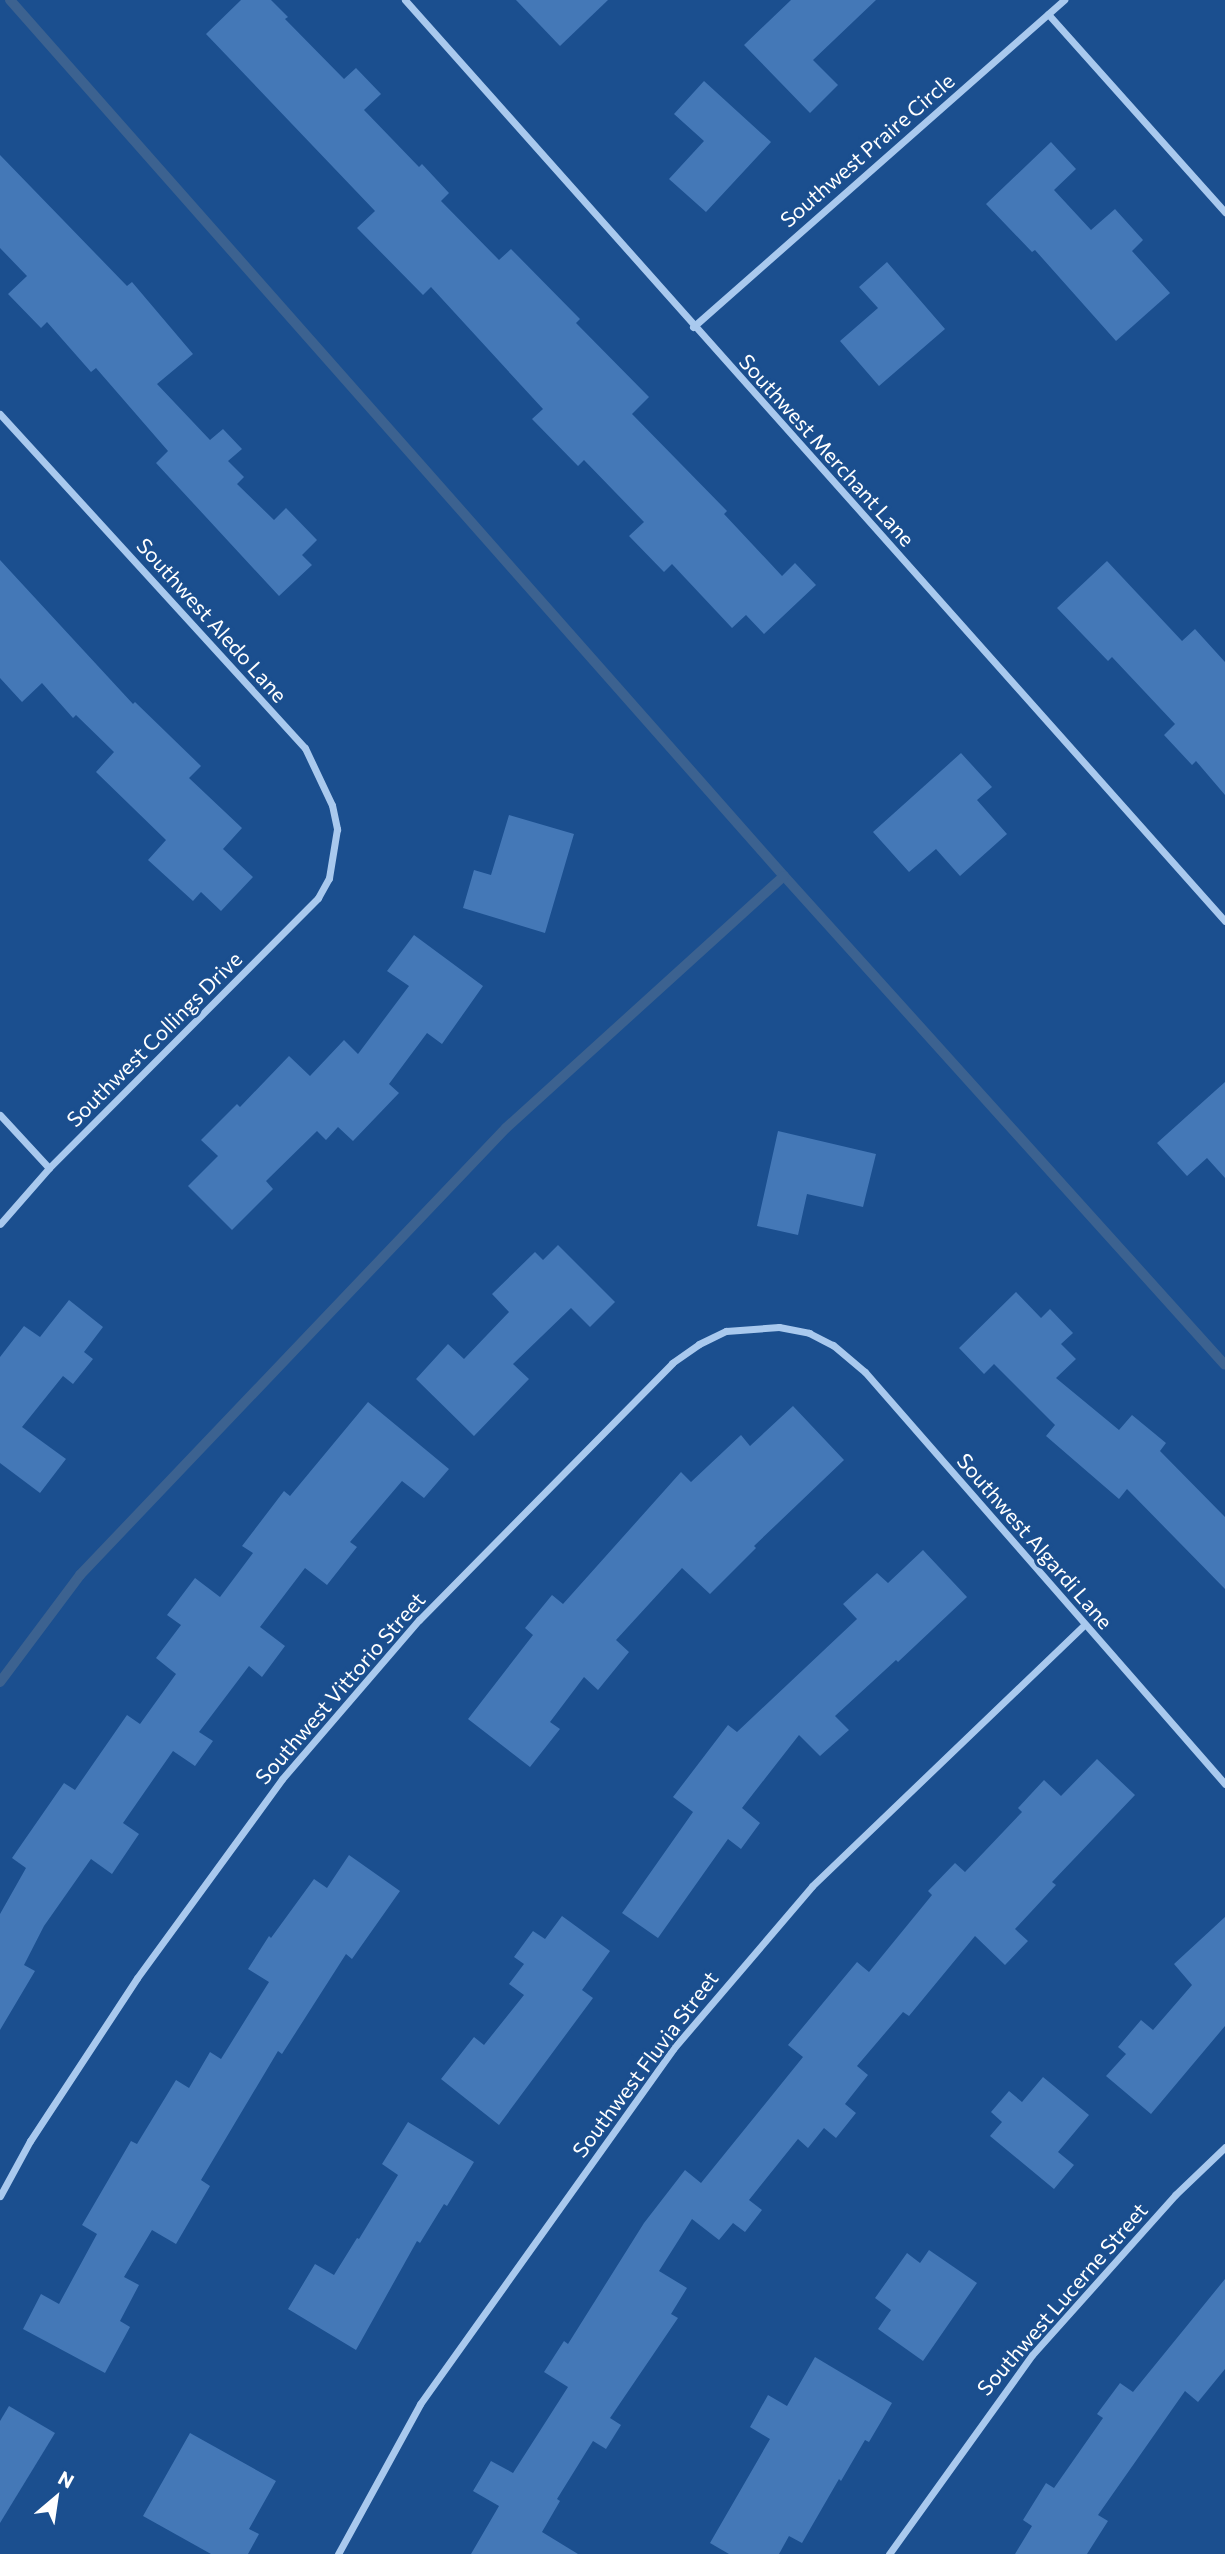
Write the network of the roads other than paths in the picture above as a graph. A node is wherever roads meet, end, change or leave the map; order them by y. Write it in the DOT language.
graph roads {
  1 [pos="405,0"];
  2 [pos="1064,0"];
  3 [pos="1048,14"];
  4 [pos="1225,212"];
  5 [pos="693,327"];
  6 [pos="0,414"];
  7 [pos="329,878"];
  8 [pos="1225,921"];
  9 [pos="0,1115"];
  10 [pos="49,1168"];
  11 [pos="0,1224"];
  12 [pos="809,1333"];
  13 [pos="1084,1625"];
  14 [pos="1225,1784"];
  15 [pos="1225,2147"];
  16 [pos="0,2196"];
  17 [pos="338,2554"];
  18 [pos="889,2554"];
  1 -- 5 [label="street, Southwest Merchant Lane"];
  2 -- 3 [label="street, Southwest Praire Circle"];
  3 -- 4 [label="street"];
  3 -- 5 [label="street, Southwest Praire Circle"];
  5 -- 8 [label="street, Southwest Merchant Lane"];
  6 -- 7 [label="street, Southwest Aledo Lane"];
  7 -- 10 [label="street, Southwest Collings Drive"];
  9 -- 10 [label="street"];
  10 -- 11 [label="street, Southwest Collings Drive"];
  12 -- 13 [label="street, Southwest Algardi Lane"];
  12 -- 16 [label="street, Southwest Vittorio Street"];
  13 -- 14 [label="street, Southwest Algardi Lane"];
  13 -- 17 [label="street, Southwest Fluvia Street"];
  15 -- 18 [label="street, Southwest Lucerne Street"];
}
